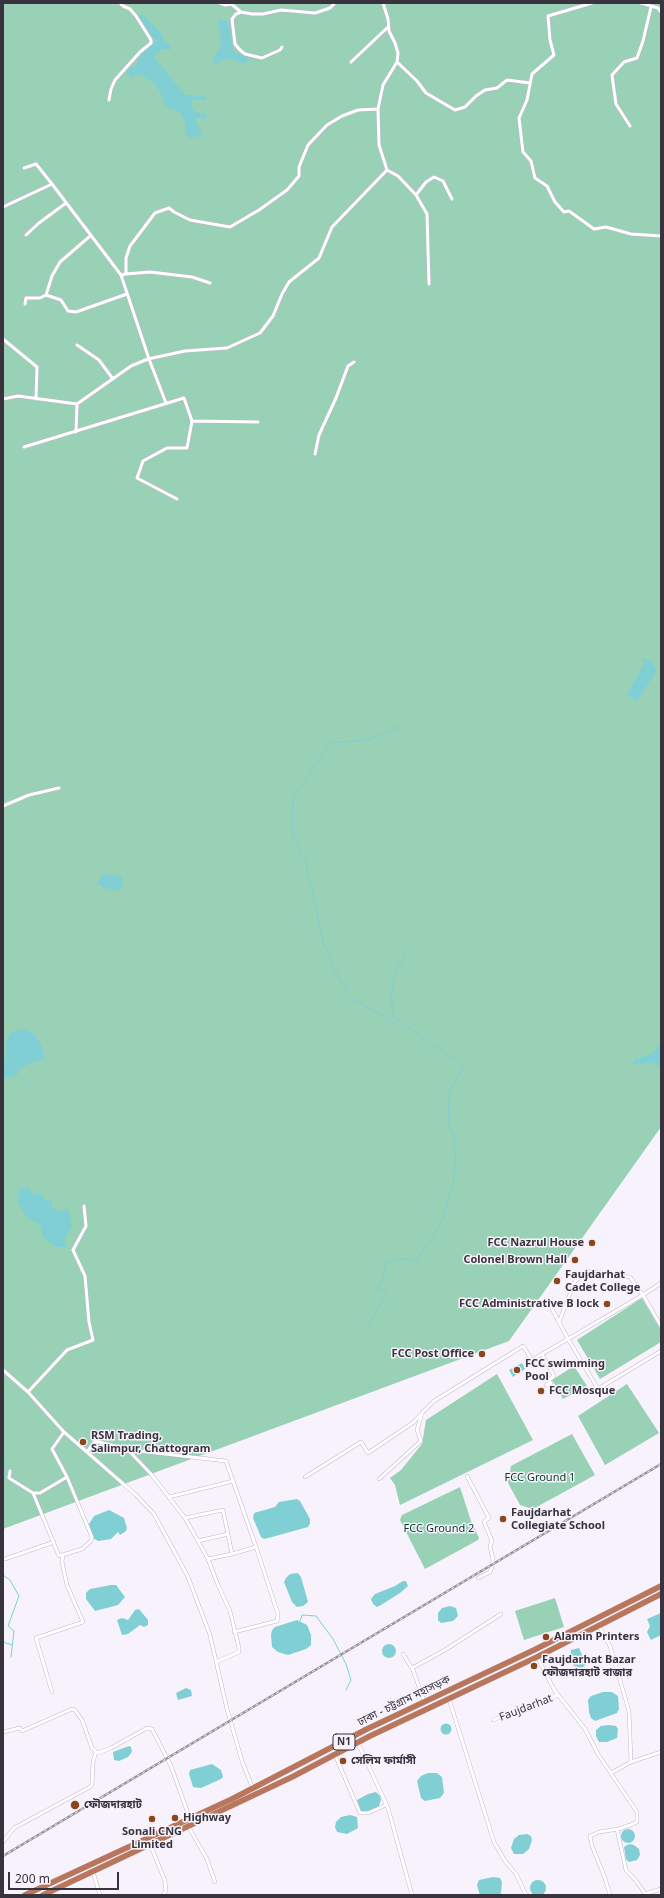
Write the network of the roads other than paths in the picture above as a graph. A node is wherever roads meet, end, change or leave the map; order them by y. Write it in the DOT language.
graph roads {
  1 [pos="120,3"];
  2 [pos="220,3"];
  3 [pos="335,3"];
  4 [pos="382,3"];
  5 [pos="592,3"];
  6 [pos="641,3"];
  7 [pos="231,4"];
  8 [pos="651,7"];
  9 [pos="241,12"];
  10 [pos="661,12"];
  11 [pos="388,28"];
  12 [pos="282,47"];
  13 [pos="351,62"];
  14 [pos="397,62"];
  15 [pos="530,83"];
  16 [pos="109,100"];
  17 [pos="378,110"];
  18 [pos="630,126"];
  19 [pos="24,168"];
  20 [pos="387,170"];
  21 [pos="52,184"];
  22 [pos="416,194"];
  23 [pos="452,200"];
  24 [pos="66,203"];
  25 [pos="3,207"];
  26 [pos="26,235"];
  27 [pos="661,236"];
  28 [pos="89,237"];
  29 [pos="126,274"];
  30 [pos="121,275"];
  31 [pos="210,283"];
  32 [pos="429,284"];
  33 [pos="128,294"];
  34 [pos="46,295"];
  35 [pos="25,304"];
  36 [pos="3,338"];
  37 [pos="77,345"];
  38 [pos="148,358"];
  39 [pos="354,362"];
  40 [pos="113,378"];
  41 [pos="3,399"];
  42 [pos="36,399"];
  43 [pos="166,403"];
  44 [pos="77,404"];
  45 [pos="192,421"];
  46 [pos="258,422"];
  47 [pos="76,432"];
  48 [pos="24,447"];
  49 [pos="315,454"];
  50 [pos="177,499"];
  51 [pos="59,788"];
  52 [pos="3,806"];
  53 [pos="84,1206"];
  54 [pos="661,1283"];
  55 [pos="643,1295"];
  56 [pos="551,1307"];
  57 [pos="559,1322"];
  58 [pos="661,1326"];
  59 [pos="568,1339"];
  60 [pos="661,1352"];
  61 [pos="542,1354"];
  62 [pos="3,1370"];
  63 [pos="546,1385"];
  64 [pos="28,1392"];
  65 [pos="422,1413"];
  66 [pos="64,1432"];
  67 [pos="131,1450"];
  68 [pos="87,1452"];
  69 [pos="10,1471"];
  70 [pos="467,1476"];
  71 [pos="67,1477"];
  72 [pos="305,1477"];
  73 [pos="379,1479"];
  74 [pos="233,1481"];
  75 [pos="33,1493"];
  76 [pos="169,1497"];
  77 [pos="185,1518"];
  78 [pos="228,1534"];
  79 [pos="198,1541"];
  80 [pos="54,1542"];
  81 [pos="256,1547"];
  82 [pos="232,1554"];
  83 [pos="63,1555"];
  84 [pos="5,1559"];
  85 [pos="208,1559"];
  86 [pos="478,1578"];
  87 [pos="661,1586"];
  88 [pos="661,1594"];
  89 [pos="501,1614"];
  90 [pos="599,1626"];
  91 [pos="234,1632"];
  92 [pos="403,1654"];
  93 [pos="538,1657"];
  94 [pos="216,1662"];
  95 [pos="412,1668"];
  96 [pos="52,1692"];
  97 [pos="558,1695"];
  98 [pos="449,1699"];
  99 [pos="424,1701"];
  100 [pos="493,1720"];
  101 [pos="3,1732"];
  102 [pos="358,1743"];
  103 [pos="96,1752"];
  104 [pos="661,1752"];
  105 [pos="335,1755"];
  106 [pos="631,1762"];
  107 [pos="611,1773"];
  108 [pos="253,1789"];
  109 [pos="386,1805"];
  110 [pos="190,1819"];
  111 [pos="188,1826"];
  112 [pos="617,1829"];
  113 [pos="3,1842"];
  114 [pos="150,1844"];
  115 [pos="93,1872"];
  116 [pos="85,1875"];
  117 [pos="215,1882"];
  118 [pos="661,1889"];
  119 [pos="25,1895"];
  120 [pos="34,1895"];
  121 [pos="43,1895"];
  122 [pos="100,1895"];
  123 [pos="163,1895"];
  124 [pos="412,1895"];
  125 [pos="526,1895"];
  126 [pos="610,1895"];
  127 [pos="645,1895"];
  1 -- 16 [label="street"];
  2 -- 7 [label="street"];
  3 -- 9 [label="street"];
  4 -- 11 [label="street"];
  5 -- 15 [label="street"];
  6 -- 8 [label="street"];
  7 -- 9 [label="street"];
  8 -- 10 [label="street"];
  8 -- 18 [label="street"];
  9 -- 12 [label="street"];
  11 -- 13 [label="street"];
  11 -- 14 [label="street"];
  14 -- 15 [label="street"];
  14 -- 17 [label="street"];
  15 -- 27 [label="street"];
  17 -- 20 [label="street"];
  17 -- 29 [label="street"];
  19 -- 21 [label="street"];
  20 -- 22 [label="street"];
  20 -- 38 [label="street"];
  21 -- 24 [label="street"];
  21 -- 25 [label="street"];
  22 -- 23 [label="street"];
  22 -- 32 [label="street"];
  24 -- 26 [label="street"];
  24 -- 30 [label="street"];
  28 -- 34 [label="street"];
  29 -- 30 [label="street"];
  29 -- 31 [label="street"];
  30 -- 33 [label="street"];
  33 -- 34 [label="street"];
  33 -- 38 [label="street"];
  34 -- 35 [label="street"];
  36 -- 42 [label="street"];
  37 -- 40 [label="street"];
  38 -- 40 [label="street"];
  38 -- 43 [label="street"];
  39 -- 49 [label="street"];
  40 -- 44 [label="street"];
  41 -- 42 [label="street"];
  42 -- 44 [label="street"];
  43 -- 45 [label="street"];
  43 -- 47 [label="street"];
  44 -- 47 [label="street"];
  45 -- 46 [label="street"];
  45 -- 50 [label="street"];
  47 -- 48 [label="street"];
  51 -- 52 [label="street"];
  53 -- 64 [label="street"];
  54 -- 55 [label="street"];
  55 -- 57 [label="street"];
  55 -- 58 [label="street"];
  55 -- 59 [label="street"];
  56 -- 57 [label="street"];
  57 -- 59 [label="street"];
  59 -- 60 [label="street"];
  59 -- 61 [label="street"];
  61 -- 63 [label="street"];
  61 -- 65 [label="street"];
  62 -- 64 [label="street"];
  64 -- 66 [label="street"];
  65 -- 72 [label="street"];
  65 -- 73 [label="street"];
  66 -- 68 [label="street"];
  66 -- 71 [label="street"];
  67 -- 68 [label="street"];
  67 -- 74 [label="street"];
  67 -- 76 [label="street"];
  68 -- 94 [label="street"];
  69 -- 75 [label="street"];
  70 -- 86 [label="street"];
  71 -- 75 [label="street"];
  71 -- 83 [label="street"];
  74 -- 76 [label="street"];
  74 -- 81 [label="street"];
  75 -- 80 [label="street"];
  76 -- 77 [label="street"];
  77 -- 78 [label="street"];
  77 -- 79 [label="street"];
  78 -- 79 [label="street"];
  78 -- 82 [label="street"];
  79 -- 85 [label="street"];
  80 -- 83 [label="street"];
  80 -- 84 [label="street"];
  81 -- 82 [label="street"];
  81 -- 91 [label="street"];
  82 -- 85 [label="street"];
  83 -- 96 [label="street"];
  85 -- 91 [label="street"];
  87 -- 99 [label="highway, ঢাকা - চট্টগ্রাম মহাসড়ক / N1"];
  88 -- 90 [label="highway, ঢাকা - চট্টগ্রাম মহাসড়ক / N1"];
  89 -- 95 [label="street"];
  90 -- 93 [label="highway, ঢাকা - চট্টগ্রাম মহাসড়ক / N1"];
  90 -- 106 [label="street"];
  91 -- 94 [label="street"];
  92 -- 95 [label="street"];
  93 -- 97 [label="street"];
  93 -- 98 [label="highway, ঢাকা - চট্টগ্রাম মহাসড়ক / N1"];
  94 -- 108 [label="street"];
  95 -- 99 [label="street"];
  97 -- 100 [label="street, Faujdarhat"];
  97 -- 107 [label="street"];
  98 -- 102 [label="highway, ঢাকা - চট্টগ্রাম মহাসড়ক / N1"];
  98 -- 125 [label="street"];
  99 -- 108 [label="highway, ঢাকা - চট্টগ্রাম মহাসড়ক / N1"];
  101 -- 103 [label="street"];
  102 -- 105 [label="highway, ঢাকা - চট্টগ্রাম মহাসড়ক / N1"];
  102 -- 109 [label="street"];
  103 -- 110 [label="street"];
  103 -- 113 [label="street"];
  104 -- 106 [label="street"];
  105 -- 109 [label="street"];
  105 -- 111 [label="highway, ঢাকা - চট্টগ্রাম মহাসড়ক / N1"];
  106 -- 107 [label="street"];
  107 -- 112 [label="street"];
  108 -- 110 [label="highway, ঢাকা - চট্টগ্রাম মহাসড়ক / N1"];
  109 -- 124 [label="street"];
  110 -- 119 [label="highway, ঢাকা - চট্টগ্রাম মহাসড়ক / N1"];
  111 -- 114 [label="highway, ঢাকা - চট্টগ্রাম মহাসড়ক / N1"];
  111 -- 117 [label="street"];
  112 -- 126 [label="street"];
  112 -- 127 [label="street"];
  114 -- 115 [label="highway, ঢাকা - চট্টগ্রাম মহাসড়ক / N1"];
  114 -- 123 [label="street"];
  115 -- 116 [label="highway, ঢাকা - চট্টগ্রাম মহাসড়ক / N1"];
  115 -- 122 [label="street"];
  116 -- 120 [label="highway"];
  116 -- 121 [label="highway, ঢাকা - চট্টগ্রাম মহাসড়ক / N1"];
  118 -- 127 [label="street"];
}
